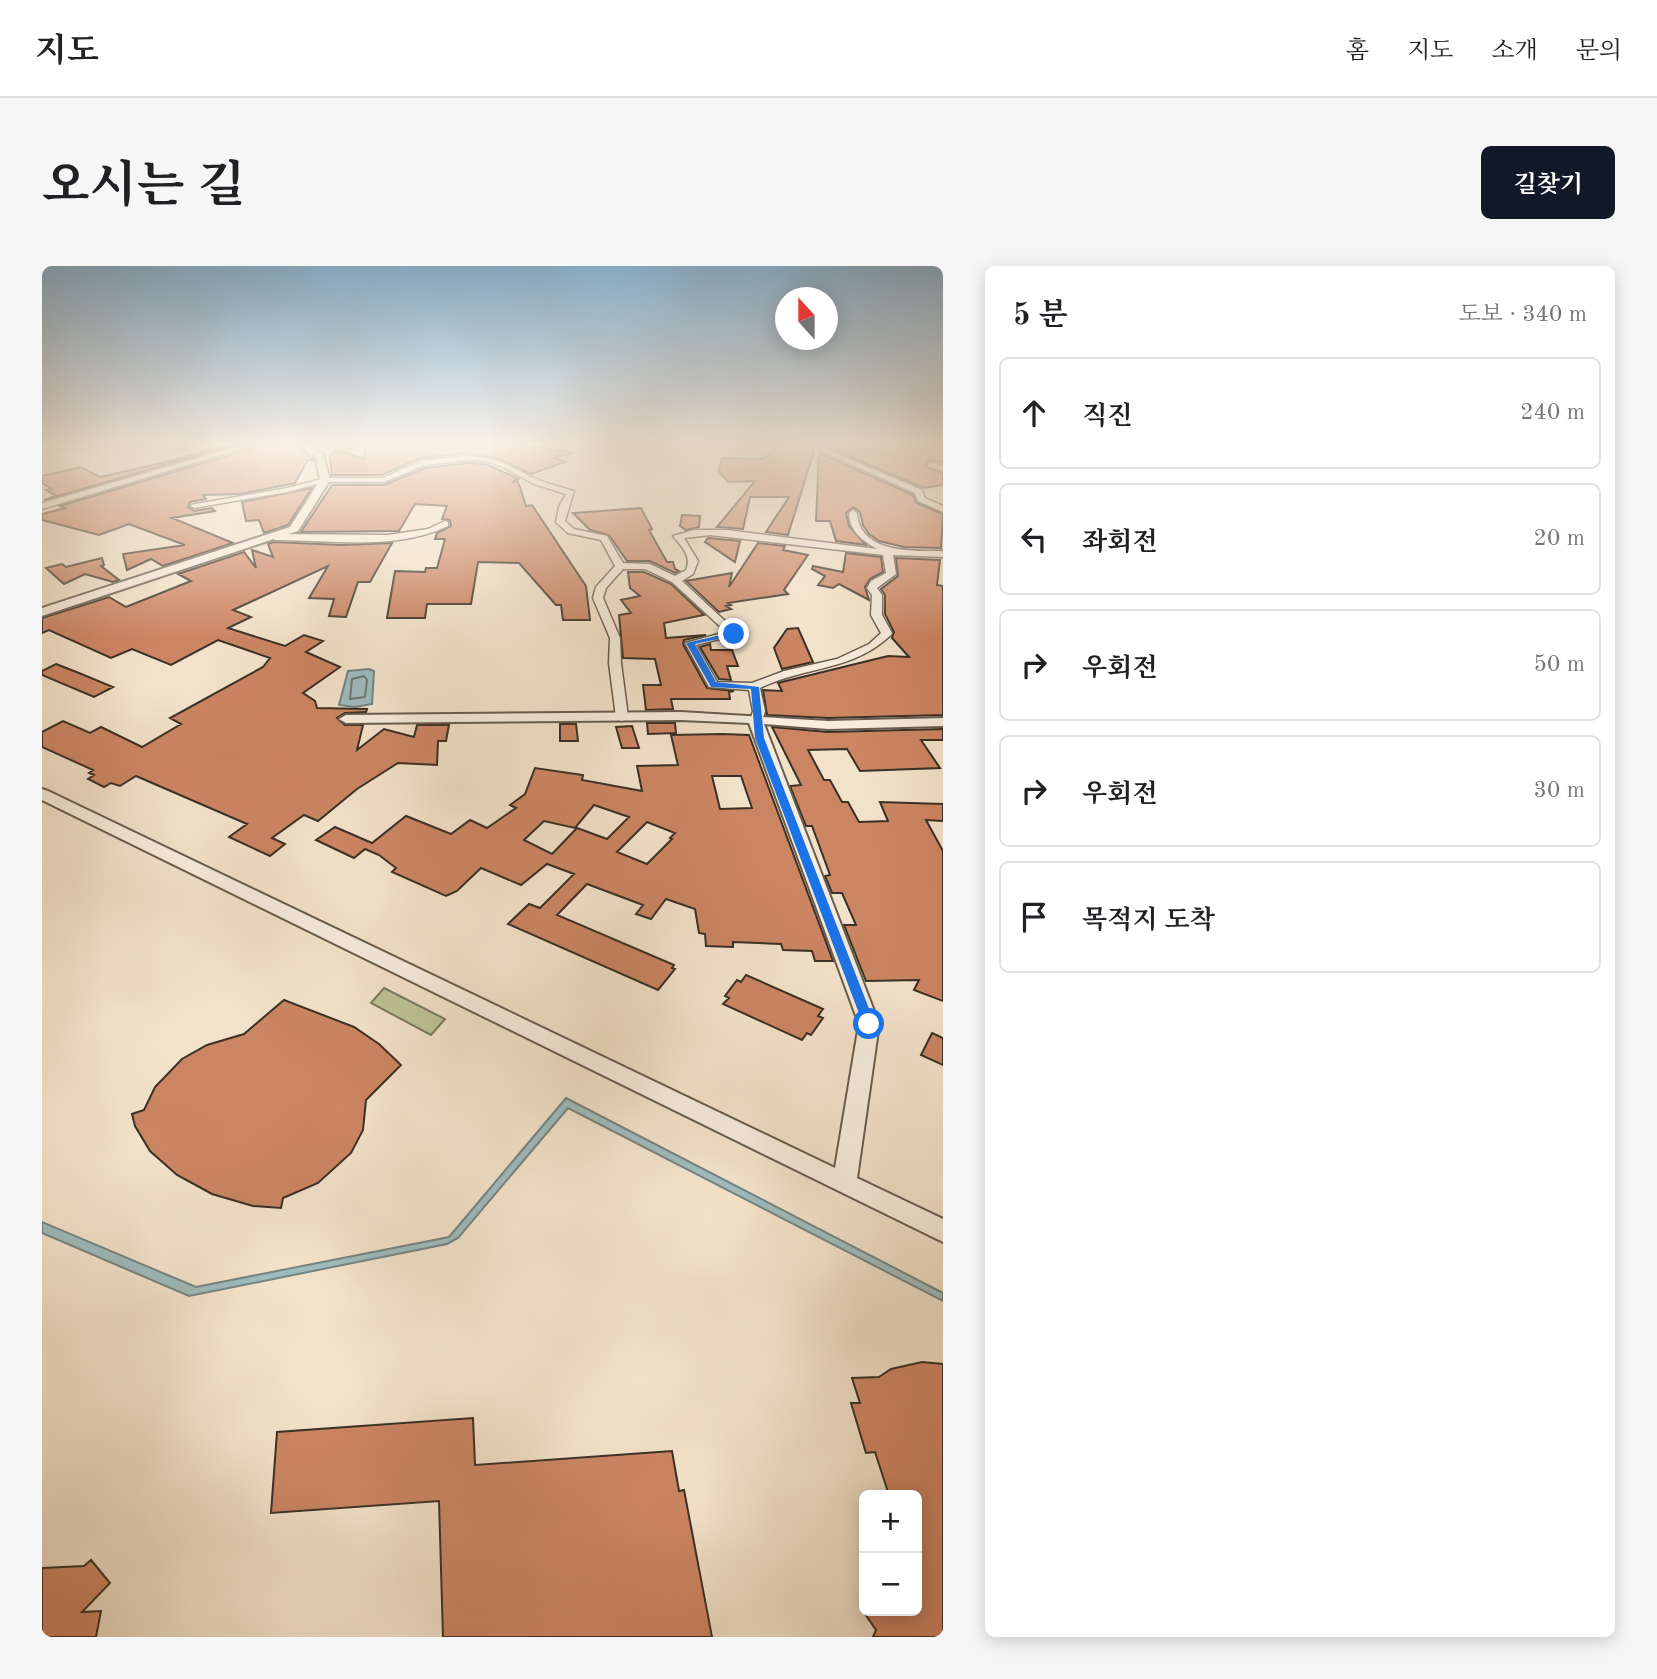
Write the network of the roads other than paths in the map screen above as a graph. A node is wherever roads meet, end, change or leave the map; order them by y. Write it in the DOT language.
graph roads {
  1 [pos="306,510"];
  2 [pos="563,510"];
  3 [pos="853,513"];
  4 [pos="445,524"];
  5 [pos="275,537"];
  6 [pos="887,550"];
  7 [pos="943,554"];
  8 [pos="620,566"];
  9 [pos="675,580"];
  10 [pos="42,612"];
  11 [pos="754,687"];
  12 [pos="622,717"];
  13 [pos="346,719"];
  14 [pos="756,721"];
  15 [pos="943,722"];
  16 [pos="42,794"];
  17 [pos="845,1182"];
  18 [pos="943,1231"];
  1 -- 5 [label="street"];
  2 -- 8 [label="street"];
  3 -- 6 [label="street"];
  4 -- 5 [label="street"];
  5 -- 10 [label="street"];
  6 -- 7 [label="street"];
  6 -- 9 [label="street"];
  6 -- 11 [label="street"];
  8 -- 9 [label="street"];
  8 -- 12 [label="street"];
  9 -- 11 [label="street"];
  11 -- 14 [label="street"];
  12 -- 13 [label="street"];
  12 -- 14 [label="street"];
  14 -- 15 [label="street"];
  14 -- 17 [label="street"];
  16 -- 17 [label="street"];
  17 -- 18 [label="street"];
}
